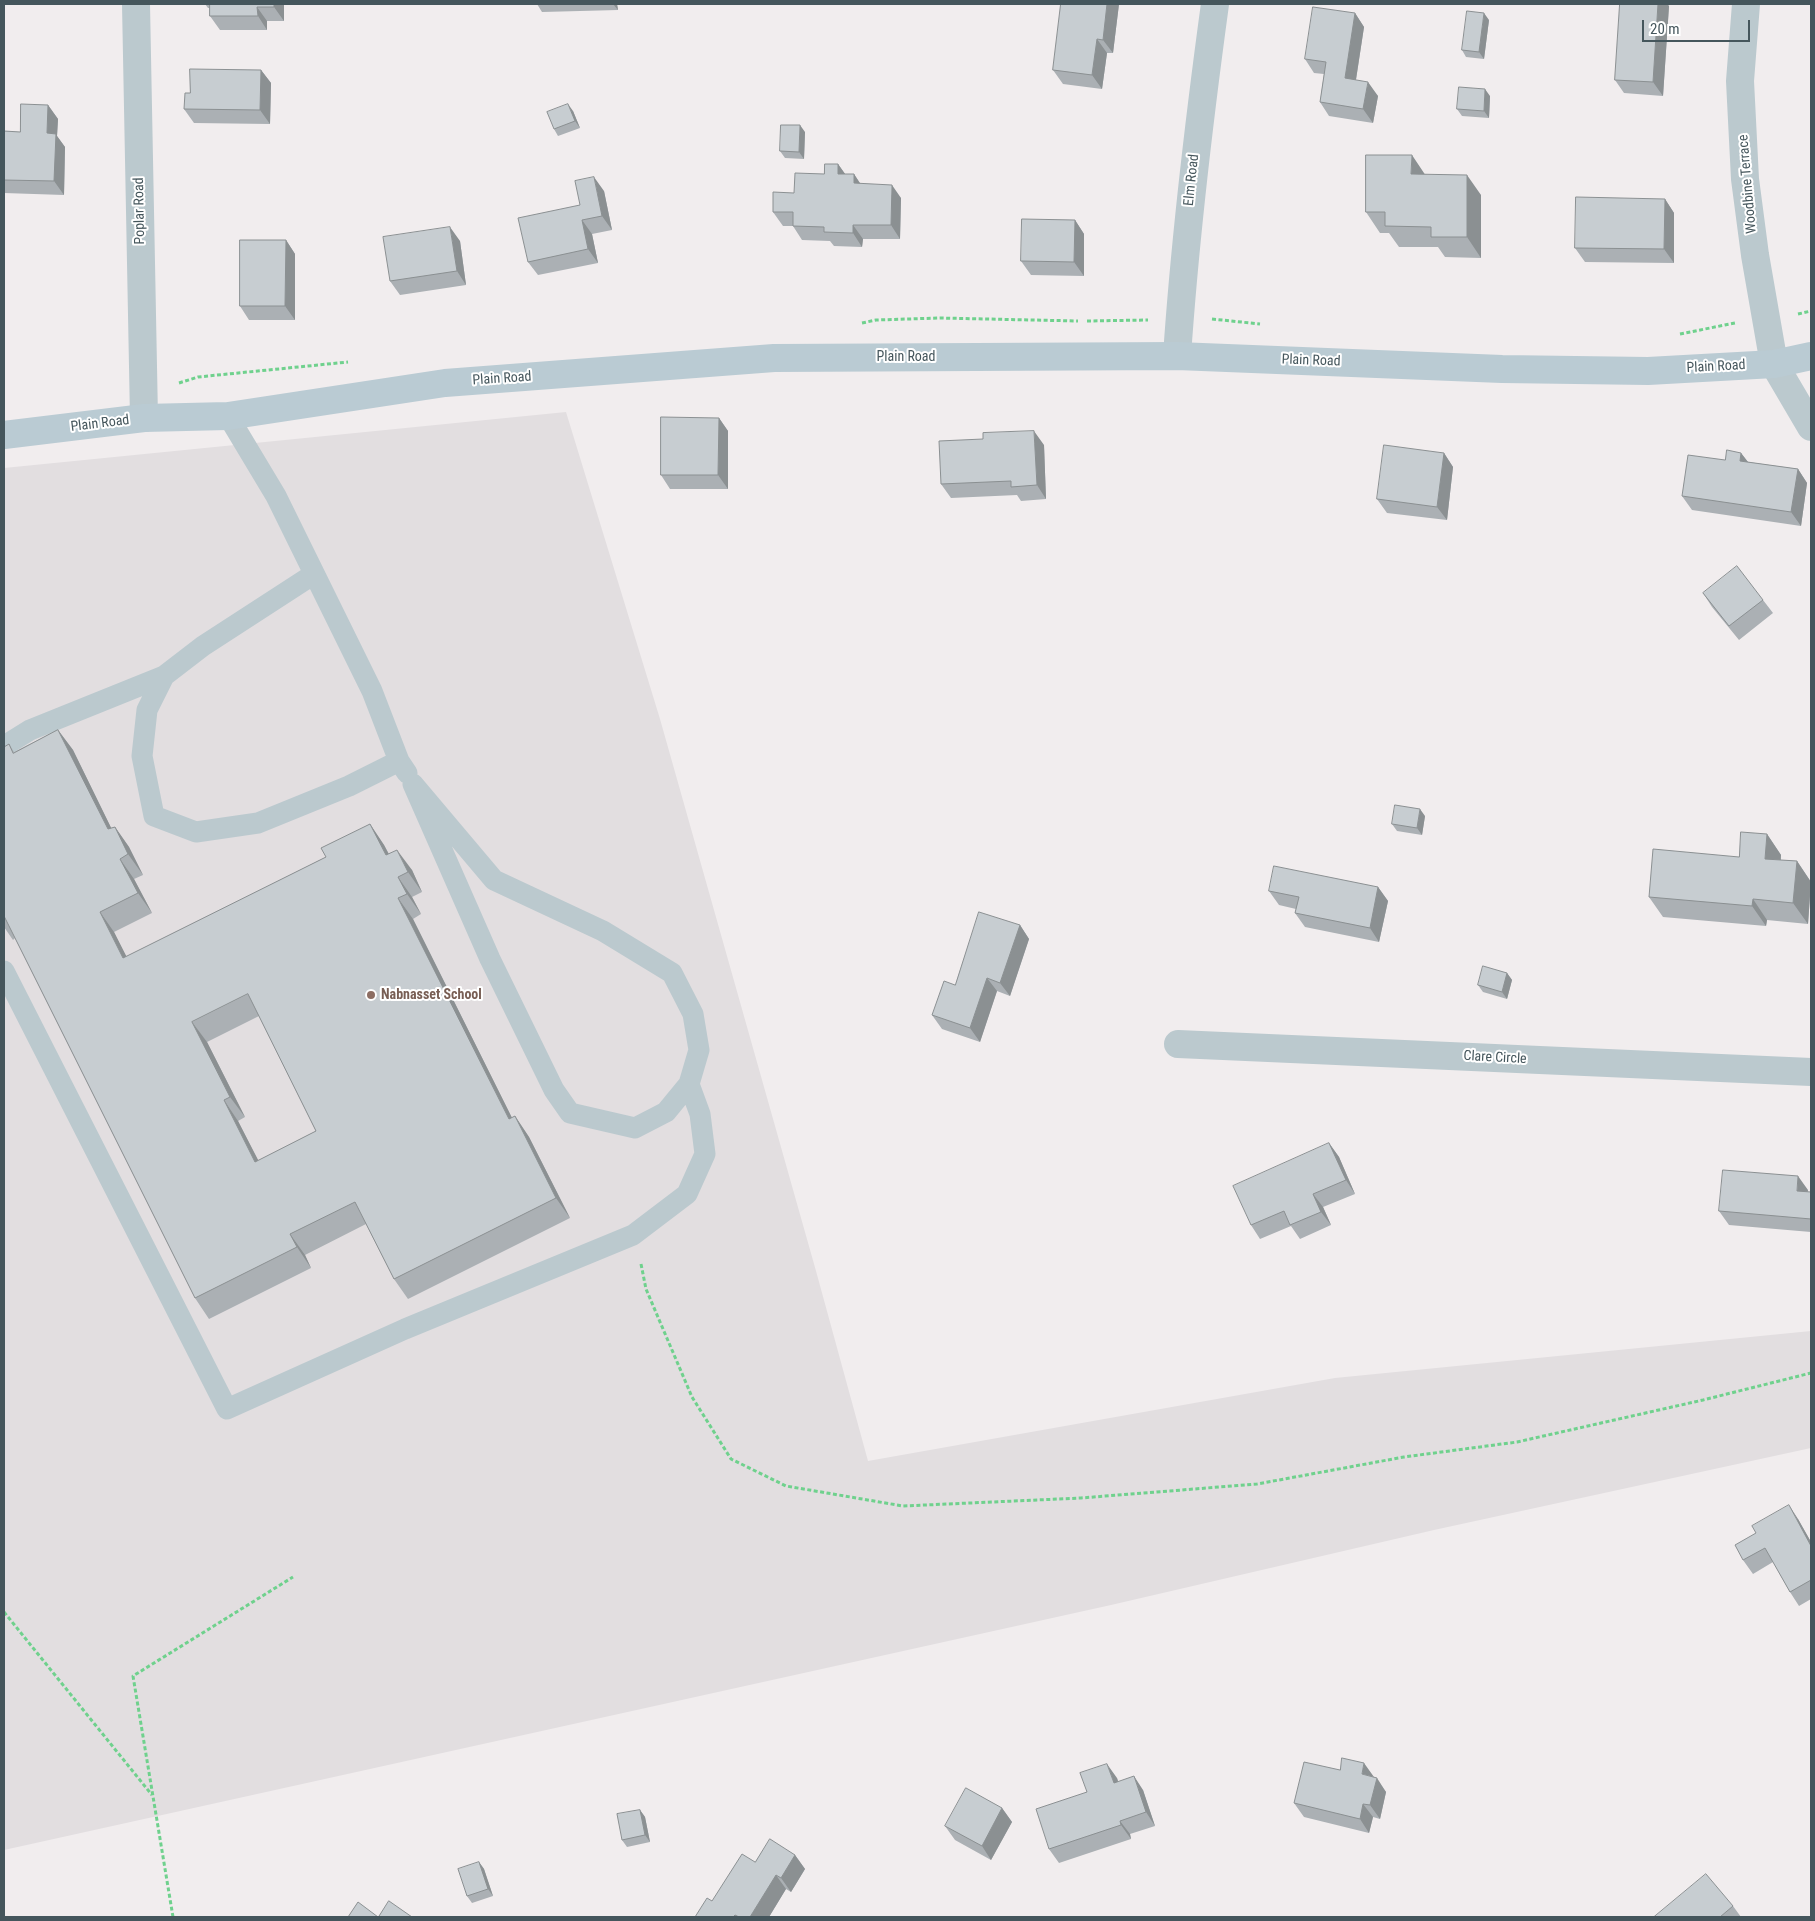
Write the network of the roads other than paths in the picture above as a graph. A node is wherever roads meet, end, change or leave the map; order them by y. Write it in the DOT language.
graph roads {
  1 [pos="136,4"];
  2 [pos="1215,4"];
  3 [pos="1746,4"];
  4 [pos="1177,356"];
  5 [pos="1811,356"];
  6 [pos="1774,364"];
  7 [pos="228,416"];
  8 [pos="144,418"];
  9 [pos="1811,427"];
  10 [pos="4,435"];
  11 [pos="314,574"];
  12 [pos="164,676"];
  13 [pos="4,746"];
  14 [pos="399,760"];
  15 [pos="413,784"];
  16 [pos="4,971"];
  17 [pos="1178,1044"];
  18 [pos="1811,1072"];
  19 [pos="689,1084"];
  1 -- 8 [label="street, Poplar Road"];
  2 -- 4 [label="street, Elm Road"];
  3 -- 6 [label="street, Woodbine Terrace"];
  4 -- 6 [label="main road, Plain Road"];
  4 -- 7 [label="main road, Plain Road"];
  5 -- 6 [label="main road, Plain Road"];
  6 -- 9 [label="street"];
  7 -- 8 [label="main road, Plain Road"];
  7 -- 11 [label="lane"];
  8 -- 10 [label="main road, Plain Road"];
  11 -- 12 [label="lane"];
  11 -- 14 [label="lane"];
  12 -- 13 [label="lane"];
  12 -- 14 [label="lane"];
  14 -- 15 [label="lane"];
  15 -- 19 [label="lane"];
  15 -- 19 [label="lane"];
  16 -- 19 [label="lane"];
  17 -- 18 [label="street, Clare Circle"];
}
